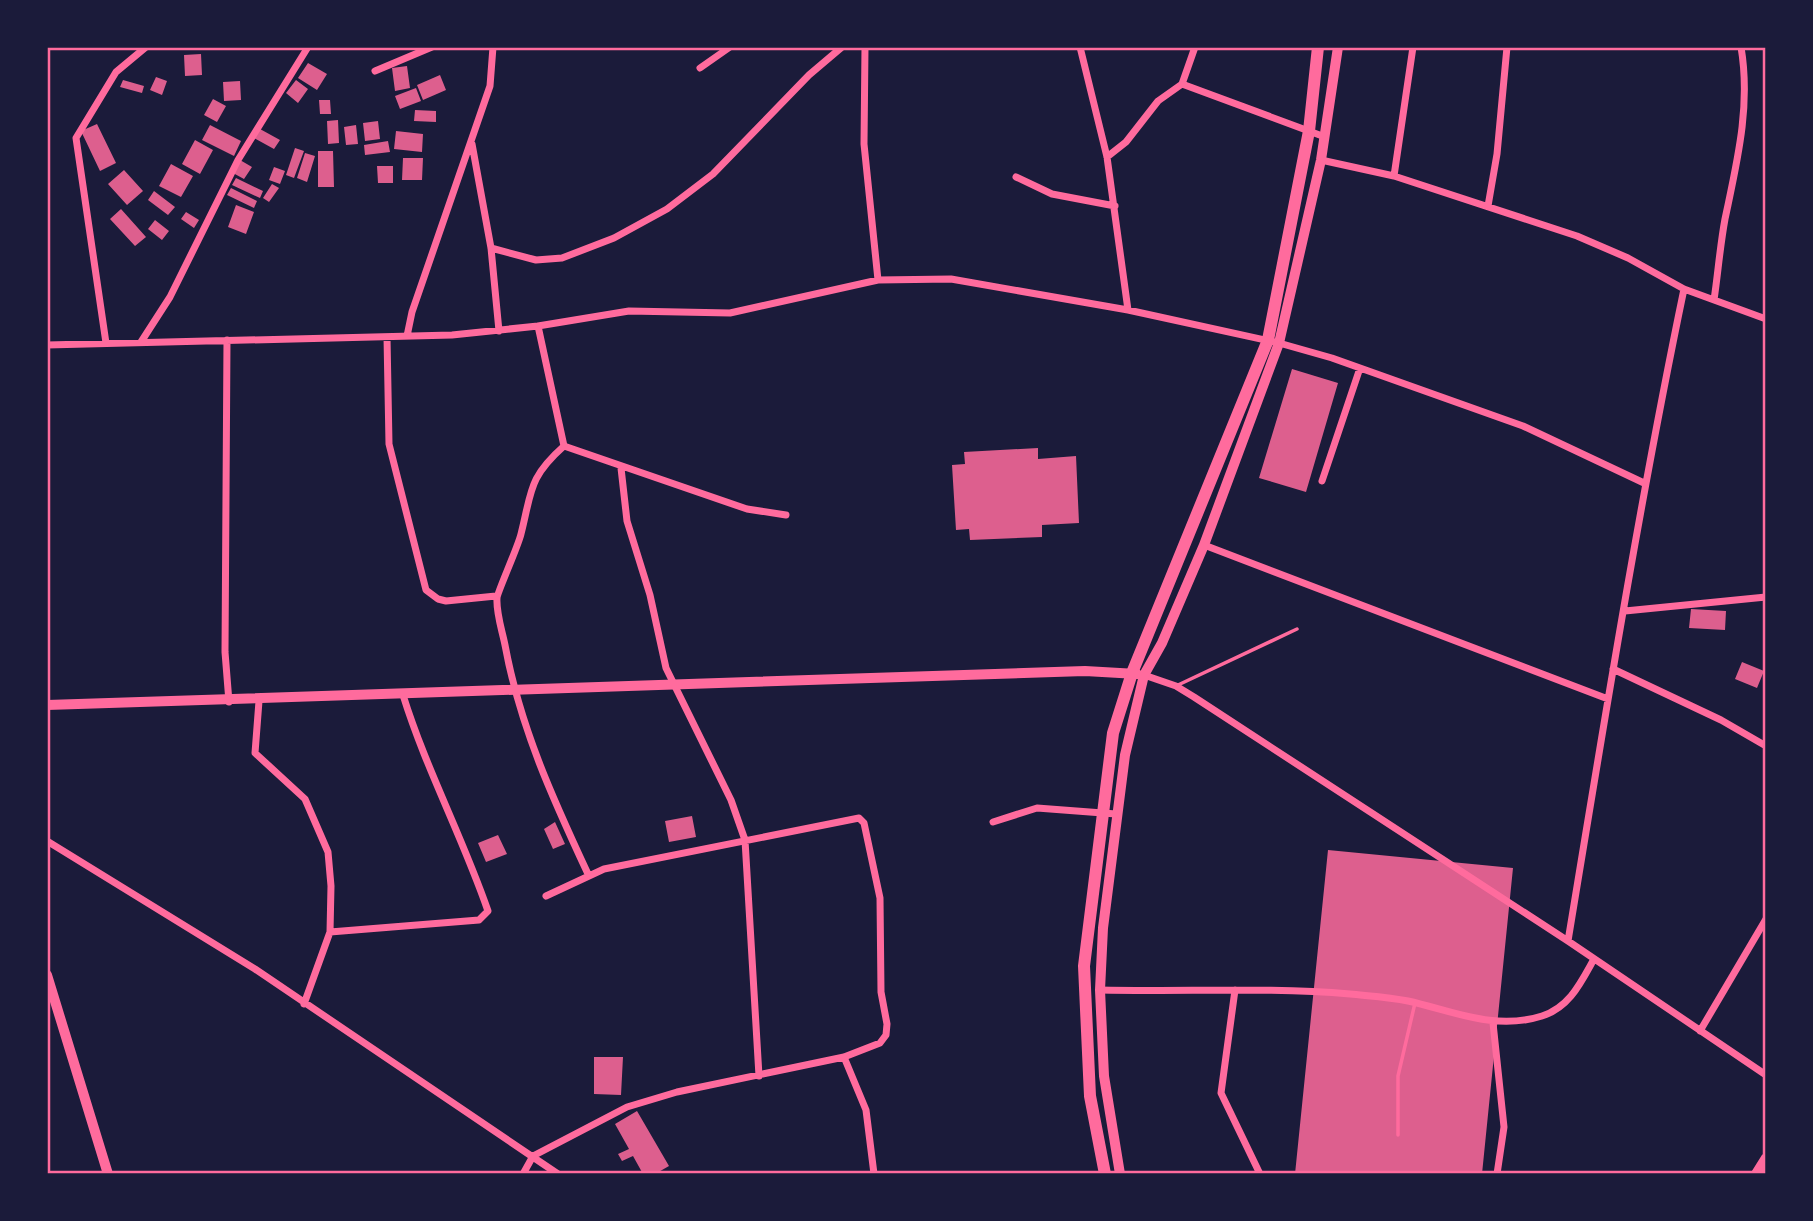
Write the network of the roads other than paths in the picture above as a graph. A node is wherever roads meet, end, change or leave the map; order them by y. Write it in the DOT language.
graph roads {
  1 [pos="146,47"];
  2 [pos="308,47"];
  3 [pos="432,47"];
  4 [pos="493,47"];
  5 [pos="730,47"];
  6 [pos="842,47"];
  7 [pos="865,47"];
  8 [pos="1080,47"];
  9 [pos="1195,47"];
  10 [pos="1318,47"];
  11 [pos="1338,47"];
  12 [pos="1413,47"];
  13 [pos="1507,47"];
  14 [pos="1741,47"];
  15 [pos="700,68"];
  16 [pos="375,71"];
  17 [pos="1182,84"];
  18 [pos="1310,131"];
  19 [pos="1325,137"];
  20 [pos="472,143"];
  21 [pos="1107,157"];
  22 [pos="1321,160"];
  23 [pos="1394,176"];
  24 [pos="1016,177"];
  25 [pos="1115,206"];
  26 [pos="1488,206"];
  27 [pos="491,248"];
  28 [pos="878,280"];
  29 [pos="1684,289"];
  30 [pos="1714,300"];
  31 [pos="1128,310"];
  32 [pos="1766,319"];
  33 [pos="538,326"];
  34 [pos="499,331"];
  35 [pos="407,336"];
  36 [pos="387,337"];
  37 [pos="227,340"];
  38 [pos="1274,341"];
  39 [pos="141,342"];
  40 [pos="106,343"];
  41 [pos="47,345"];
  42 [pos="1360,368"];
  43 [pos="564,446"];
  44 [pos="621,468"];
  45 [pos="1322,481"];
  46 [pos="1644,484"];
  47 [pos="786,515"];
  48 [pos="1204,545"];
  49 [pos="496,596"];
  50 [pos="1766,597"];
  51 [pos="1625,611"];
  52 [pos="1297,629"];
  53 [pos="1614,669"];
  54 [pos="1138,674"];
  55 [pos="1176,686"];
  56 [pos="673,687"];
  57 [pos="514,692"];
  58 [pos="403,695"];
  59 [pos="1608,699"];
  60 [pos="259,701"];
  61 [pos="229,702"];
  62 [pos="47,705"];
  63 [pos="1766,746"];
  64 [pos="1102,813"];
  65 [pos="1116,814"];
  66 [pos="993,822"];
  67 [pos="745,840"];
  68 [pos="47,841"];
  69 [pos="588,874"];
  70 [pos="546,896"];
  71 [pos="1766,919"];
  72 [pos="330,932"];
  73 [pos="1568,941"];
  74 [pos="1594,959"];
  75 [pos="47,975"];
  76 [pos="1100,990"];
  77 [pos="1235,990"];
  78 [pos="304,1003"];
  79 [pos="1415,1003"];
  80 [pos="1493,1023"];
  81 [pos="1700,1031"];
  82 [pos="844,1057"];
  83 [pos="1766,1075"];
  84 [pos="759,1076"];
  85 [pos="1398,1135"];
  86 [pos="533,1156"];
  87 [pos="108,1174"];
  88 [pos="523,1174"];
  89 [pos="558,1174"];
  90 [pos="874,1174"];
  91 [pos="1105,1174"];
  92 [pos="1119,1174"];
  93 [pos="1260,1174"];
  94 [pos="1497,1174"];
  1 -- 40 [label="street"];
  2 -- 39 [label="street"];
  3 -- 16 [label="street"];
  4 -- 20 [label="street"];
  5 -- 15 [label="street"];
  6 -- 27 [label="street"];
  7 -- 28 [label="street"];
  8 -- 21 [label="street"];
  9 -- 17 [label="street"];
  10 -- 18 [label="main road"];
  11 -- 19 [label="main road"];
  12 -- 23 [label="street"];
  13 -- 26 [label="street"];
  14 -- 30 [label="street"];
  17 -- 18 [label="street"];
  17 -- 21 [label="street"];
  18 -- 19 [label="street"];
  18 -- 38 [label="main road"];
  19 -- 22 [label="main road"];
  20 -- 27 [label="street"];
  20 -- 35 [label="street"];
  21 -- 25 [label="street"];
  22 -- 23 [label="street"];
  22 -- 38 [label="main road"];
  23 -- 26 [label="street"];
  24 -- 25 [label="street"];
  25 -- 31 [label="street"];
  26 -- 29 [label="street"];
  27 -- 34 [label="street"];
  28 -- 31 [label="street"];
  28 -- 33 [label="street"];
  29 -- 30 [label="street"];
  29 -- 46 [label="street"];
  30 -- 32 [label="street"];
  31 -- 38 [label="street"];
  33 -- 34 [label="street"];
  33 -- 43 [label="street"];
  34 -- 35 [label="street"];
  35 -- 36 [label="street"];
  36 -- 37 [label="street"];
  36 -- 49 [label="street"];
  37 -- 39 [label="street"];
  37 -- 61 [label="street"];
  38 -- 42 [label="street"];
  38 -- 48 [label="main road"];
  38 -- 54 [label="main road"];
  39 -- 40 [label="street"];
  40 -- 41 [label="street"];
  42 -- 45 [label="street"];
  42 -- 46 [label="street"];
  43 -- 44 [label="street"];
  43 -- 49 [label="street"];
  44 -- 47 [label="street"];
  44 -- 56 [label="street"];
  46 -- 51 [label="street"];
  48 -- 54 [label="main road"];
  48 -- 59 [label="street"];
  49 -- 57 [label="street"];
  50 -- 51 [label="street"];
  51 -- 53 [label="street"];
  52 -- 55 [label="lane"];
  53 -- 59 [label="street"];
  53 -- 63 [label="street"];
  54 -- 55 [label="street"];
  54 -- 56 [label="main road"];
  54 -- 64 [label="main road"];
  54 -- 65 [label="main road"];
  55 -- 73 [label="street"];
  56 -- 57 [label="main road"];
  56 -- 67 [label="street"];
  57 -- 58 [label="main road"];
  57 -- 69 [label="street"];
  58 -- 60 [label="main road"];
  58 -- 72 [label="street"];
  59 -- 73 [label="street"];
  60 -- 61 [label="main road"];
  60 -- 72 [label="street"];
  61 -- 62 [label="main road"];
  64 -- 65 [label="street"];
  64 -- 66 [label="street"];
  64 -- 91 [label="main road"];
  65 -- 76 [label="main road"];
  67 -- 69 [label="street"];
  67 -- 82 [label="street"];
  67 -- 84 [label="street"];
  68 -- 78 [label="street"];
  69 -- 70 [label="street"];
  71 -- 81 [label="street"];
  72 -- 78 [label="street"];
  73 -- 74 [label="street"];
  74 -- 80 [label="street"];
  74 -- 81 [label="street"];
  75 -- 87 [label="main road"];
  76 -- 77 [label="street"];
  76 -- 92 [label="main road"];
  77 -- 79 [label="street"];
  77 -- 93 [label="street"];
  78 -- 86 [label="street"];
  79 -- 80 [label="street"];
  79 -- 85 [label="lane"];
  80 -- 94 [label="street"];
  81 -- 83 [label="street"];
  82 -- 84 [label="street"];
  82 -- 90 [label="street"];
  84 -- 86 [label="street"];
  86 -- 88 [label="street"];
  86 -- 89 [label="street"];
}
